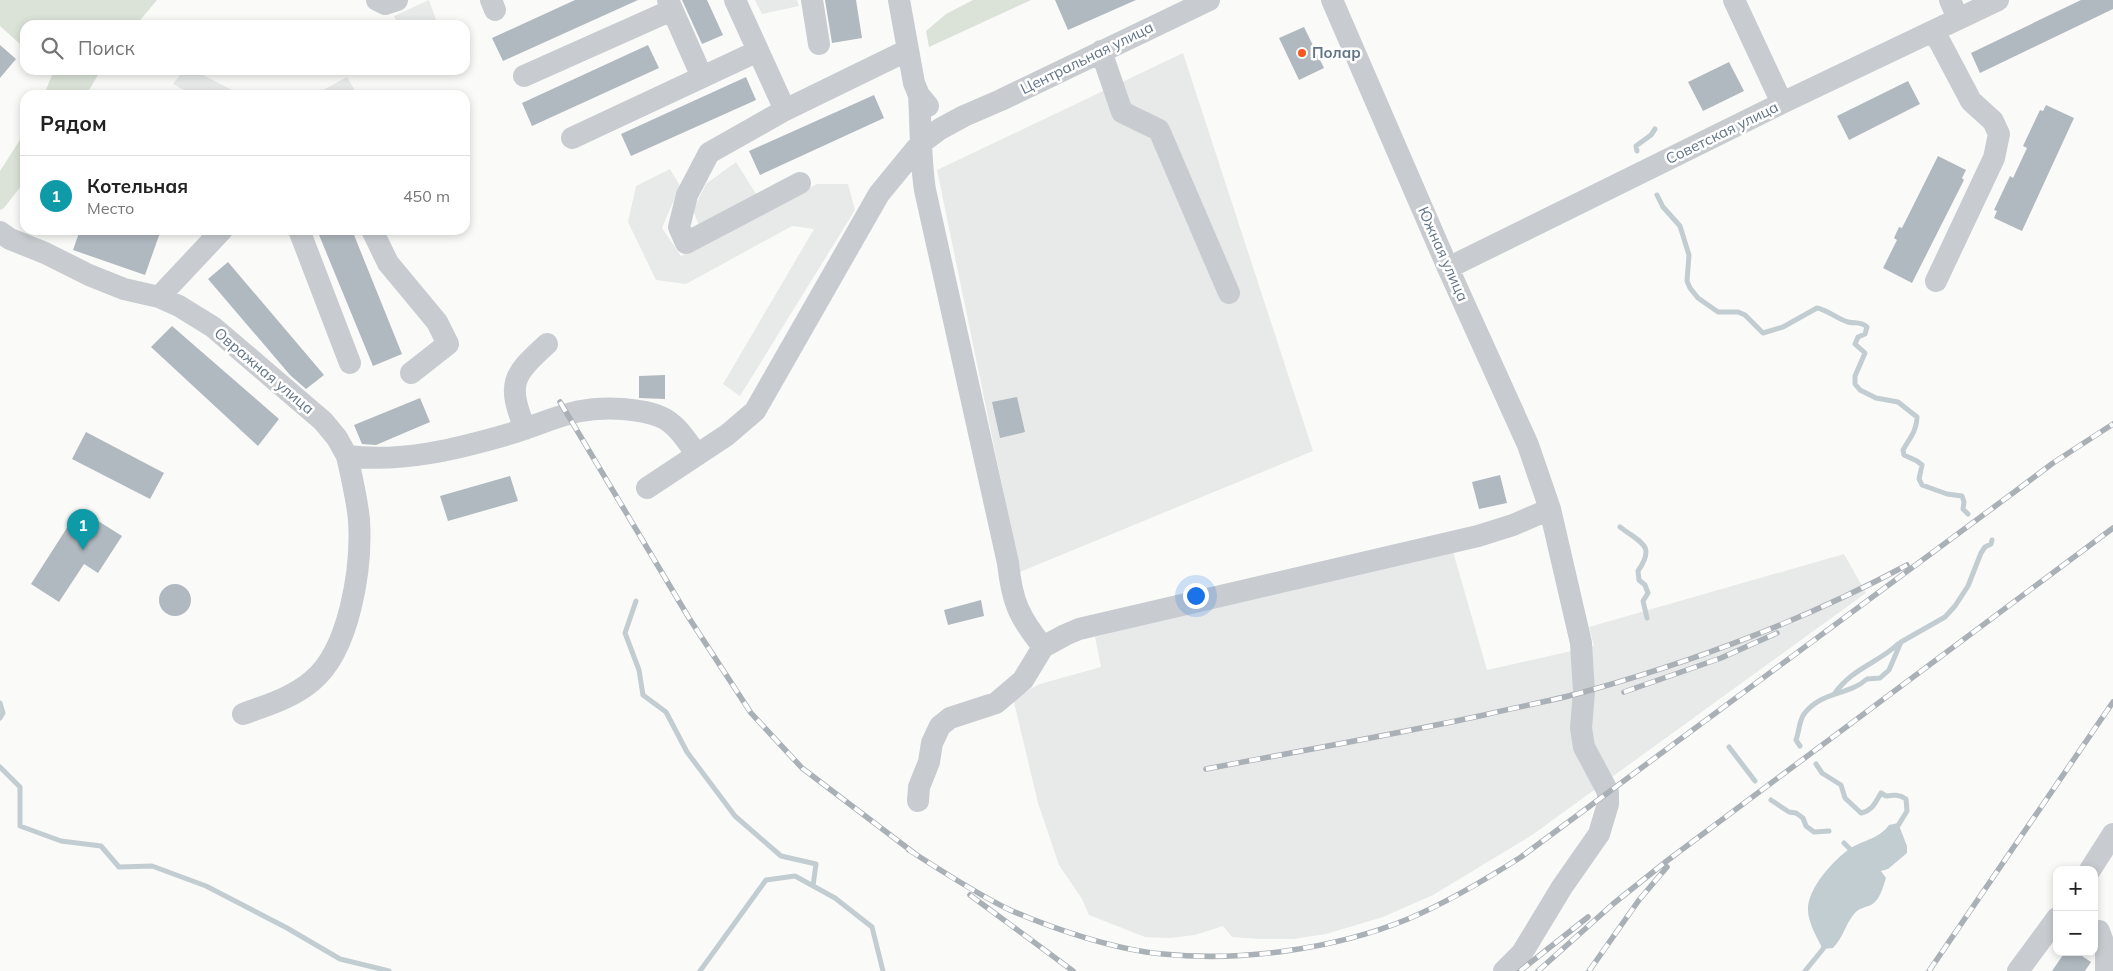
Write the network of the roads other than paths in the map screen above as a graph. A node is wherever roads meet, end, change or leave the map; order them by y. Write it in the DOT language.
graph roads {
  1 [pos="377,0"];
  2 [pos="397,0"];
  3 [pos="735,0"];
  4 [pos="812,0"];
  5 [pos="899,0"];
  6 [pos="1209,0"];
  7 [pos="1332,0"];
  8 [pos="1734,0"];
  9 [pos="1998,0"];
  10 [pos="670,5"];
  11 [pos="1954,10"];
  12 [pos="1934,31"];
  13 [pos="819,44"];
  14 [pos="908,50"];
  15 [pos="758,51"];
  16 [pos="1100,51"];
  17 [pos="524,76"];
  18 [pos="702,77"];
  19 [pos="919,95"];
  20 [pos="1782,103"];
  21 [pos="785,110"];
  22 [pos="964,116"];
  23 [pos="572,138"];
  24 [pos="920,144"];
  25 [pos="800,183"];
  26 [pos="0,232"];
  27 [pos="217,235"];
  28 [pos="301,235"];
  29 [pos="374,235"];
  30 [pos="1448,268"];
  31 [pos="1936,281"];
  32 [pos="1229,293"];
  33 [pos="159,297"];
  34 [pos="548,344"];
  35 [pos="350,363"];
  36 [pos="411,372"];
  37 [pos="524,429"];
  38 [pos="348,456"];
  39 [pos="697,456"];
  40 [pos="647,488"];
  41 [pos="1550,509"];
  42 [pos="1043,648"];
  43 [pos="243,714"];
  44 [pos="918,801"];
  45 [pos="2113,834"];
  46 [pos="2093,866"];
  47 [pos="2053,923"];
  48 [pos="2102,932"];
  49 [pos="1526,962"];
  50 [pos="1504,971"];
  51 [pos="2018,971"];
  52 [pos="2106,971"];
  1 -- 2 [label="street"];
  3 -- 15 [label="street"];
  4 -- 13 [label="street"];
  5 -- 14 [label="street"];
  6 -- 16 [label="street, Центральная улица"];
  7 -- 30 [label="street, Южная улица"];
  8 -- 20 [label="street"];
  9 -- 11 [label="street, Советская улица"];
  10 -- 17 [label="street"];
  10 -- 18 [label="street"];
  11 -- 12 [label="street, Советская улица"];
  12 -- 20 [label="street, Советская улица"];
  12 -- 31 [label="street"];
  14 -- 19 [label="street"];
  14 -- 21 [label="street"];
  15 -- 18 [label="street"];
  15 -- 21 [label="street"];
  16 -- 22 [label="street, Центральная улица"];
  16 -- 32 [label="street"];
  18 -- 23 [label="street"];
  19 -- 22 [label="street"];
  19 -- 24 [label="street"];
  20 -- 30 [label="street, Советская улица"];
  21 -- 25 [label="street"];
  22 -- 24 [label="street, Центральная улица"];
  24 -- 39 [label="street, Центральная улица"];
  24 -- 42 [label="street"];
  26 -- 33 [label="street, Овражная улица"];
  27 -- 33 [label="street"];
  28 -- 35 [label="street"];
  29 -- 36 [label="street"];
  30 -- 41 [label="street, Южная улица"];
  33 -- 38 [label="street, Овражная улица"];
  34 -- 37 [label="street"];
  37 -- 38 [label="street"];
  37 -- 39 [label="street"];
  38 -- 43 [label="street"];
  39 -- 40 [label="street, Центральная улица"];
  41 -- 42 [label="street"];
  41 -- 49 [label="street, Южная улица"];
  42 -- 44 [label="street"];
  45 -- 46 [label="street"];
  47 -- 51 [label="street"];
  48 -- 52 [label="street"];
  49 -- 50 [label="street, Южная улица"];
}
